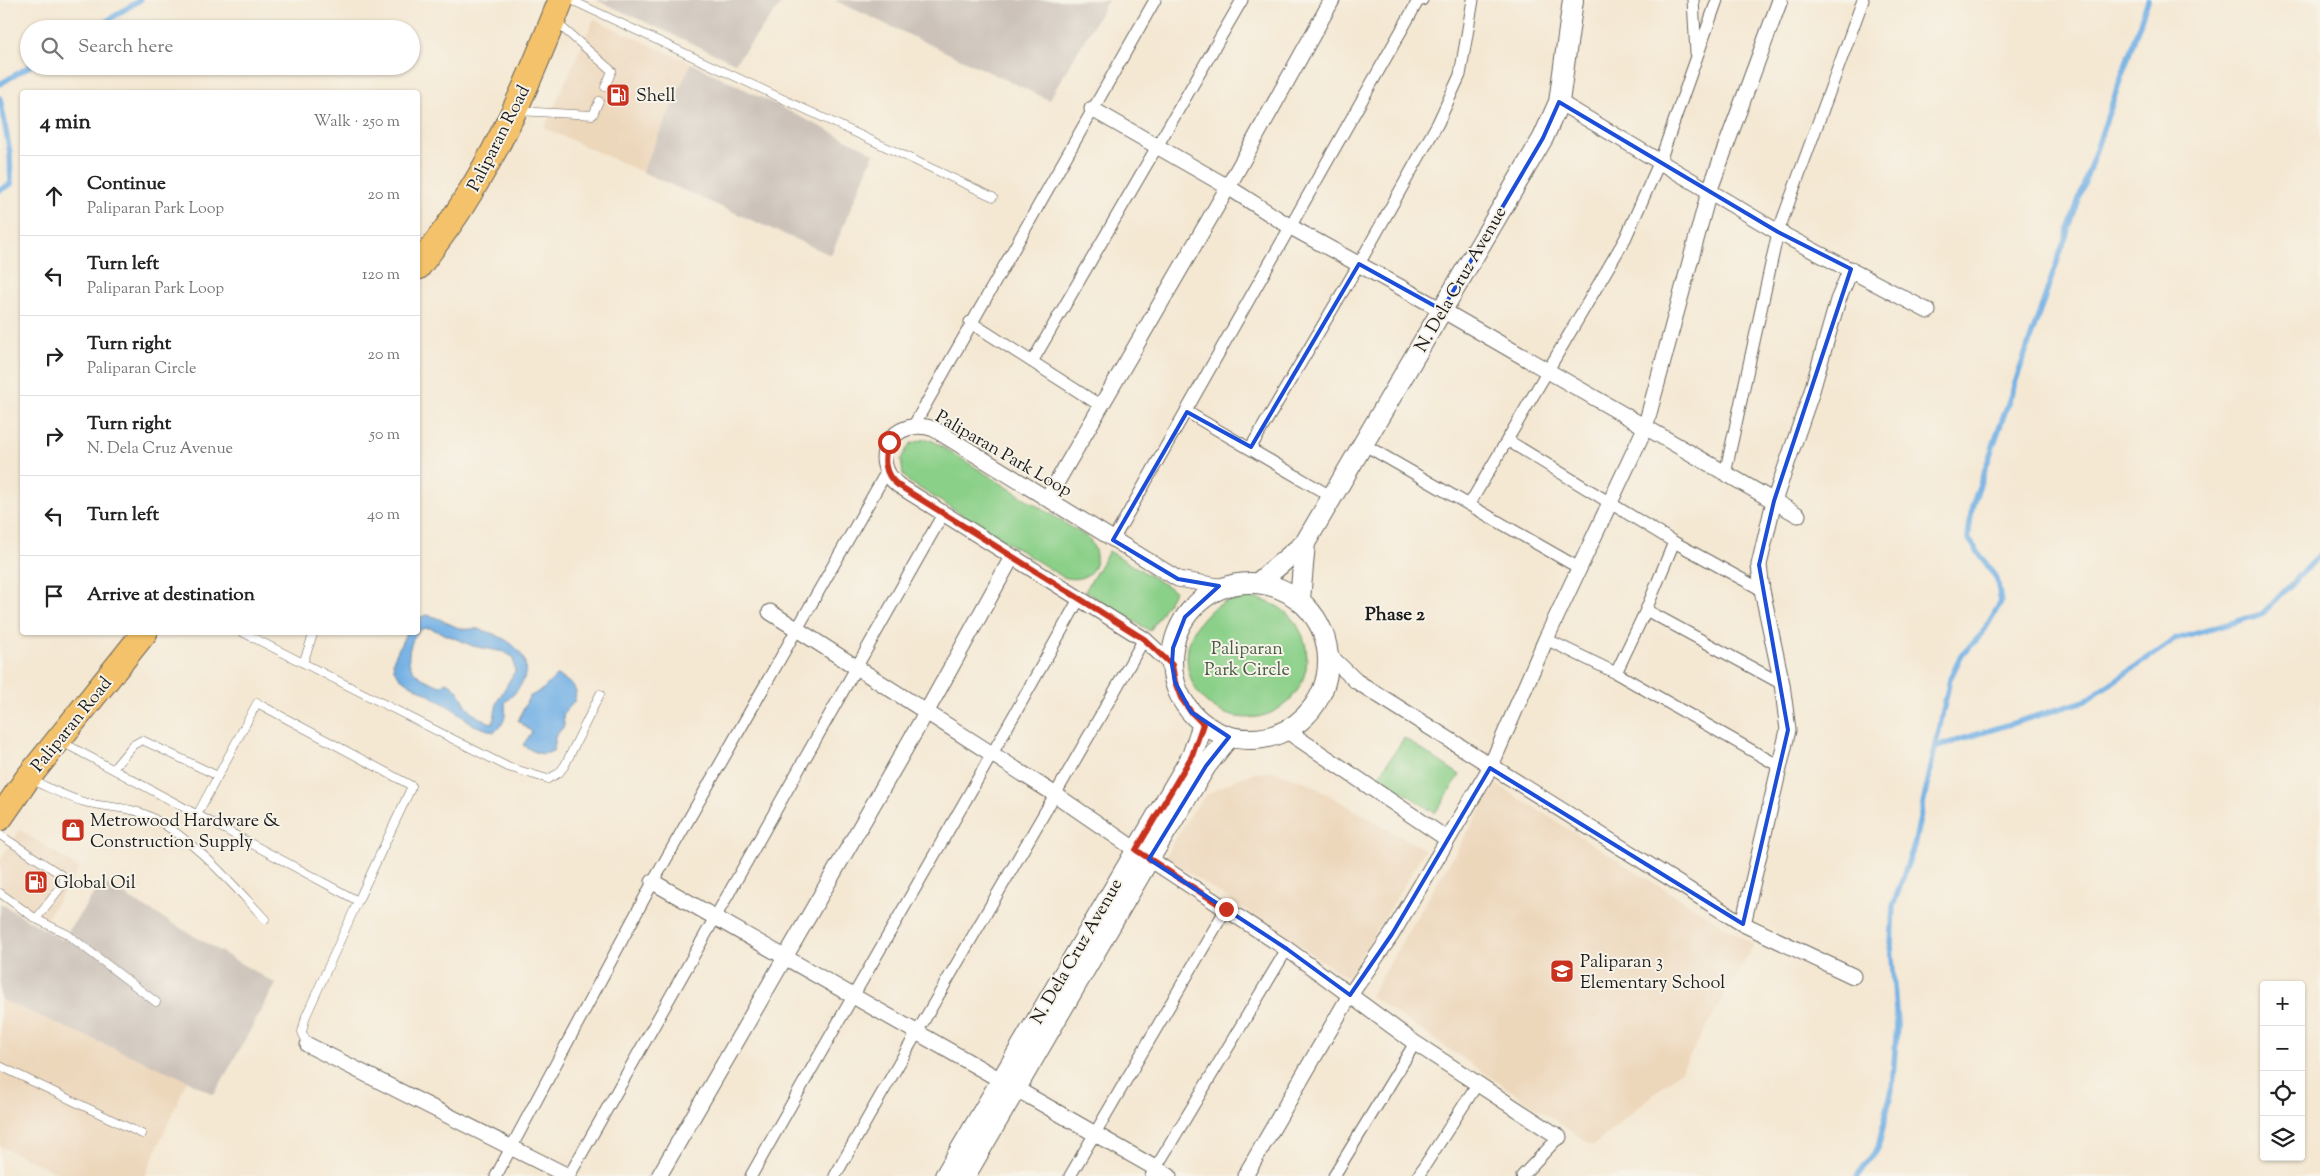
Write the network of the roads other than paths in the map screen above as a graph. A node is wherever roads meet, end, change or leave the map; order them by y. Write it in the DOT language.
graph roads {
  1 [pos="571,0"];
  2 [pos="1154,0"];
  3 [pos="1242,0"];
  4 [pos="1332,0"];
  5 [pos="1422,0"];
  6 [pos="1474,0"];
  7 [pos="1573,0"];
  8 [pos="1693,0"];
  9 [pos="1717,0"];
  10 [pos="1780,0"];
  11 [pos="1863,0"];
  12 [pos="557,10"];
  13 [pos="1696,59"];
  14 [pos="606,87"];
  15 [pos="599,101"];
  16 [pos="1559,102"];
  17 [pos="1092,109"];
  18 [pos="515,111"];
  19 [pos="1158,147"];
  20 [pos="1660,161"];
  21 [pos="1228,187"];
  22 [pos="1709,192"];
  23 [pos="992,197"];
  24 [pos="1289,226"];
  25 [pos="1778,232"];
  26 [pos="420,264"];
  27 [pos="1359,264"];
  28 [pos="1851,269"];
  29 [pos="1442,310"];
  30 [pos="1928,311"];
  31 [pos="970,322"];
  32 [pos="1032,362"];
  33 [pos="1548,372"];
  34 [pos="1100,406"];
  35 [pos="1187,412"];
  36 [pos="914,425"];
  37 [pos="1644,428"];
  38 [pos="1507,440"];
  39 [pos="1363,444"];
  40 [pos="1251,447"];
  41 [pos="887,471"];
  42 [pos="1725,474"];
  43 [pos="1332,497"];
  44 [pos="1047,499"];
  45 [pos="1609,502"];
  46 [pos="1774,502"];
  47 [pos="1469,505"];
  48 [pos="943,514"];
  49 [pos="1798,515"];
  50 [pos="1113,540"];
  51 [pos="1674,542"];
  52 [pos="1305,543"];
  53 [pos="1012,557"];
  54 [pos="1579,568"];
  55 [pos="1258,583"];
  56 [pos="1224,587"];
  57 [pos="1762,590"];
  58 [pos="1079,599"];
  59 [pos="1300,600"];
  60 [pos="1646,610"];
  61 [pos="770,612"];
  62 [pos="797,629"];
  63 [pos="143,635"];
  64 [pos="248,635"];
  65 [pos="313,635"];
  66 [pos="1144,639"];
  67 [pos="1546,639"];
  68 [pos="1329,655"];
  69 [pos="302,663"];
  70 [pos="1172,665"];
  71 [pos="857,668"];
  72 [pos="1616,672"];
  73 [pos="1782,684"];
  74 [pos="600,694"];
  75 [pos="927,710"];
  76 [pos="1203,724"];
  77 [pos="1287,731"];
  78 [pos="1229,737"];
  79 [pos="58,740"];
  80 [pos="993,754"];
  81 [pos="1779,766"];
  82 [pos="1490,768"];
  83 [pos="113,769"];
  84 [pos="218,776"];
  85 [pos="27,778"];
  86 [pos="1056,795"];
  87 [pos="197,815"];
  88 [pos="0,818"];
  89 [pos="0,835"];
  90 [pos="1447,839"];
  91 [pos="1142,855"];
  92 [pos="653,882"];
  93 [pos="0,893"];
  94 [pos="358,902"];
  95 [pos="1226,909"];
  96 [pos="715,917"];
  97 [pos="36,919"];
  98 [pos="265,919"];
  99 [pos="1742,924"];
  100 [pos="1287,948"];
  101 [pos="785,957"];
  102 [pos="1853,976"];
  103 [pos="852,995"];
  104 [pos="1350,995"];
  105 [pos="156,1002"];
  106 [pos="916,1031"];
  107 [pos="1415,1043"];
  108 [pos="308,1045"];
  109 [pos="0,1066"];
  110 [pos="1478,1083"];
  111 [pos="1008,1084"];
  112 [pos="1094,1133"];
  113 [pos="142,1134"];
  114 [pos="1559,1137"];
  115 [pos="512,1147"];
  116 [pos="1158,1173"];
  117 [pos="496,1176"];
  118 [pos="568,1176"];
  119 [pos="659,1176"];
  120 [pos="751,1176"];
  121 [pos="835,1176"];
  122 [pos="945,1176"];
  123 [pos="965,1176"];
  124 [pos="1070,1176"];
  125 [pos="1245,1176"];
  126 [pos="1334,1176"];
  127 [pos="1418,1176"];
  128 [pos="1522,1176"];
  1 -- 23 [label="lane"];
  2 -- 17 [label="street"];
  3 -- 19 [label="street"];
  4 -- 21 [label="street"];
  5 -- 24 [label="street"];
  6 -- 27 [label="street"];
  7 -- 16 [label="street, N. Dela Cruz Avenue"];
  8 -- 13 [label="street"];
  9 -- 13 [label="street"];
  10 -- 22 [label="street"];
  11 -- 25 [label="street"];
  12 -- 14 [label="lane"];
  12 -- 18 [label="main road, Paliparan Road"];
  13 -- 20 [label="street"];
  15 -- 18 [label="lane"];
  16 -- 20 [label="street"];
  16 -- 29 [label="street, N. Dela Cruz Avenue"];
  17 -- 19 [label="street"];
  17 -- 31 [label="street"];
  18 -- 26 [label="main road, Paliparan Road"];
  19 -- 21 [label="street"];
  19 -- 32 [label="street"];
  20 -- 22 [label="street"];
  20 -- 33 [label="street"];
  21 -- 24 [label="street"];
  21 -- 34 [label="street"];
  22 -- 25 [label="street"];
  22 -- 37 [label="street"];
  24 -- 27 [label="street"];
  24 -- 35 [label="street"];
  25 -- 28 [label="street"];
  25 -- 42 [label="street"];
  27 -- 29 [label="street"];
  27 -- 40 [label="street"];
  28 -- 30 [label="street"];
  28 -- 46 [label="street"];
  29 -- 33 [label="street"];
  29 -- 39 [label="street, N. Dela Cruz Avenue"];
  31 -- 32 [label="street"];
  31 -- 36 [label="street"];
  32 -- 34 [label="street"];
  33 -- 37 [label="street"];
  33 -- 38 [label="street"];
  34 -- 44 [label="street"];
  35 -- 40 [label="street"];
  35 -- 50 [label="street"];
  36 -- 41 [label="street, Paliparan Park Loop"];
  36 -- 44 [label="street, Paliparan Park Loop"];
  37 -- 42 [label="street"];
  37 -- 45 [label="street"];
  38 -- 45 [label="street"];
  38 -- 47 [label="street"];
  39 -- 43 [label="street, N. Dela Cruz Avenue"];
  39 -- 47 [label="street"];
  40 -- 43 [label="street"];
  41 -- 48 [label="street"];
  41 -- 62 [label="street"];
  42 -- 46 [label="street"];
  43 -- 52 [label="street, N. Dela Cruz Avenue"];
  44 -- 50 [label="street, Paliparan Park Loop"];
  45 -- 51 [label="street"];
  45 -- 54 [label="street"];
  46 -- 49 [label="street"];
  46 -- 57 [label="street"];
  47 -- 54 [label="street"];
  48 -- 53 [label="street"];
  48 -- 71 [label="street"];
  50 -- 56 [label="street, Paliparan Park Loop"];
  51 -- 57 [label="street"];
  51 -- 60 [label="street"];
  52 -- 55 [label="street, N. Dela Cruz Avenue"];
  52 -- 59 [label="street, N. Dela Cruz Avenue"];
  53 -- 58 [label="street"];
  53 -- 75 [label="street"];
  54 -- 67 [label="street"];
  55 -- 56 [label="street"];
  55 -- 59 [label="street"];
  56 -- 70 [label="street"];
  57 -- 73 [label="street"];
  58 -- 66 [label="street"];
  58 -- 80 [label="street"];
  59 -- 68 [label="street"];
  60 -- 72 [label="street"];
  60 -- 73 [label="street"];
  61 -- 62 [label="street"];
  62 -- 71 [label="street"];
  62 -- 92 [label="street"];
  63 -- 79 [label="main road, Paliparan Road"];
  64 -- 69 [label="lane"];
  65 -- 69 [label="lane"];
  66 -- 70 [label="street"];
  66 -- 86 [label="street"];
  67 -- 72 [label="street"];
  67 -- 82 [label="street"];
  68 -- 77 [label="street"];
  68 -- 82 [label="street"];
  69 -- 74 [label="lane"];
  70 -- 76 [label="street"];
  71 -- 75 [label="street"];
  71 -- 96 [label="street"];
  72 -- 81 [label="street"];
  73 -- 81 [label="street"];
  75 -- 80 [label="street"];
  75 -- 101 [label="street"];
  76 -- 78 [label="street"];
  76 -- 91 [label="street, N. Dela Cruz Avenue"];
  77 -- 78 [label="street"];
  77 -- 90 [label="street"];
  78 -- 91 [label="street, N. Dela Cruz Avenue"];
  79 -- 83 [label="lane"];
  79 -- 85 [label="main road, Paliparan Road"];
  80 -- 86 [label="street"];
  80 -- 103 [label="street"];
  81 -- 99 [label="street"];
  82 -- 90 [label="street"];
  82 -- 99 [label="street"];
  83 -- 84 [label="lane"];
  83 -- 87 [label="lane"];
  84 -- 87 [label="lane"];
  84 -- 94 [label="lane"];
  85 -- 88 [label="main road, Paliparan Road"];
  85 -- 98 [label="lane"];
  86 -- 91 [label="street"];
  86 -- 106 [label="street"];
  87 -- 94 [label="lane"];
  89 -- 97 [label="lane"];
  90 -- 104 [label="street"];
  91 -- 95 [label="street"];
  91 -- 111 [label="street, N. Dela Cruz Avenue"];
  92 -- 96 [label="street"];
  92 -- 115 [label="street"];
  93 -- 97 [label="lane"];
  94 -- 108 [label="lane"];
  95 -- 100 [label="street"];
  95 -- 112 [label="street"];
  96 -- 101 [label="street"];
  96 -- 118 [label="street"];
  97 -- 105 [label="lane"];
  99 -- 102 [label="street"];
  100 -- 104 [label="street"];
  100 -- 116 [label="street"];
  101 -- 103 [label="street"];
  101 -- 119 [label="street"];
  103 -- 106 [label="street"];
  103 -- 120 [label="street"];
  104 -- 107 [label="street"];
  104 -- 125 [label="street"];
  106 -- 111 [label="street"];
  106 -- 121 [label="street"];
  107 -- 110 [label="street"];
  107 -- 126 [label="street"];
  108 -- 115 [label="street"];
  109 -- 113 [label="lane"];
  110 -- 114 [label="street"];
  110 -- 127 [label="street"];
  111 -- 112 [label="street"];
  111 -- 122 [label="street, N. Dela Cruz Avenue"];
  111 -- 123 [label="street, N. Dela Cruz Avenue"];
  112 -- 116 [label="street"];
  112 -- 124 [label="street"];
  114 -- 128 [label="street"];
  115 -- 117 [label="street"];
  115 -- 118 [label="street"];
}
